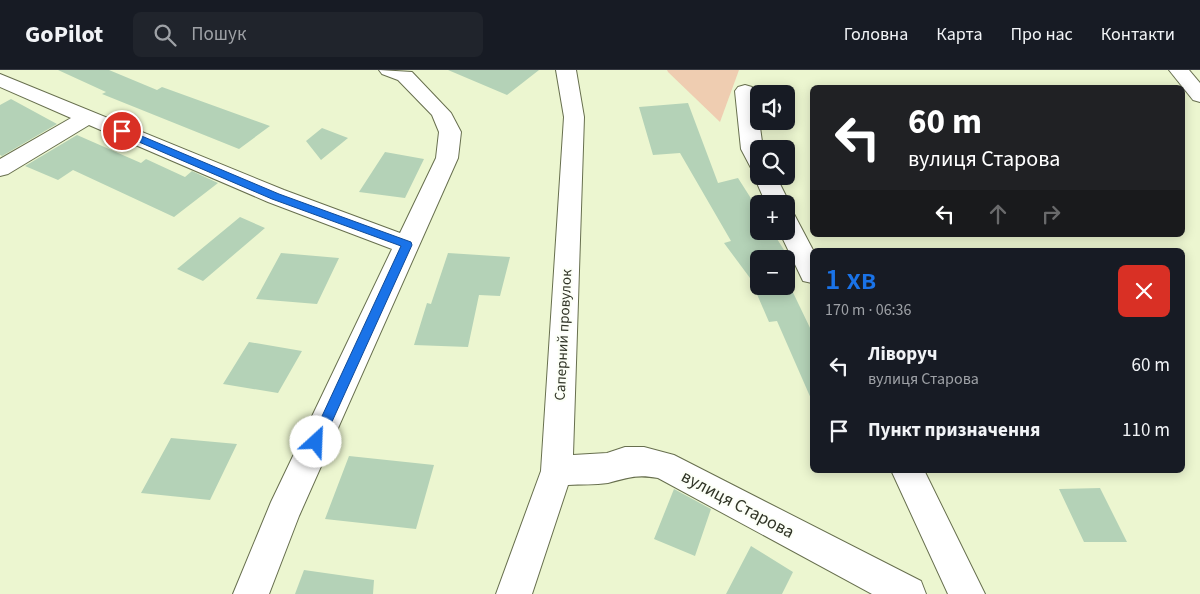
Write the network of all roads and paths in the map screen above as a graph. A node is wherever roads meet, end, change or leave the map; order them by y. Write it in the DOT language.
graph roads {
  1 [pos="389,70"];
  2 [pos="566,70"];
  3 [pos="1179,70"];
  4 [pos="0,80"];
  5 [pos="745,91"];
  6 [pos="1200,96"];
  7 [pos="87,117"];
  8 [pos="751,140"];
  9 [pos="0,169"];
  10 [pos="795,239"];
  11 [pos="407,245"];
  12 [pos="810,270"];
  13 [pos="557,471"];
  14 [pos="908,473"];
  15 [pos="251,594"];
  16 [pos="514,594"];
  17 [pos="908,594"];
  18 [pos="966,594"];
  1 -- 11 [label="street"];
  2 -- 13 [label="street, Саперний провулок"];
  3 -- 6 [label="street"];
  4 -- 7 [label="street"];
  5 -- 8 [label="street"];
  7 -- 9 [label="street"];
  7 -- 11 [label="street"];
  10 -- 12 [label="street"];
  11 -- 15 [label="street"];
  13 -- 16 [label="street, Саперний провулок"];
  13 -- 17 [label="street, вулиця Старова"];
  14 -- 18 [label="street"];
}
